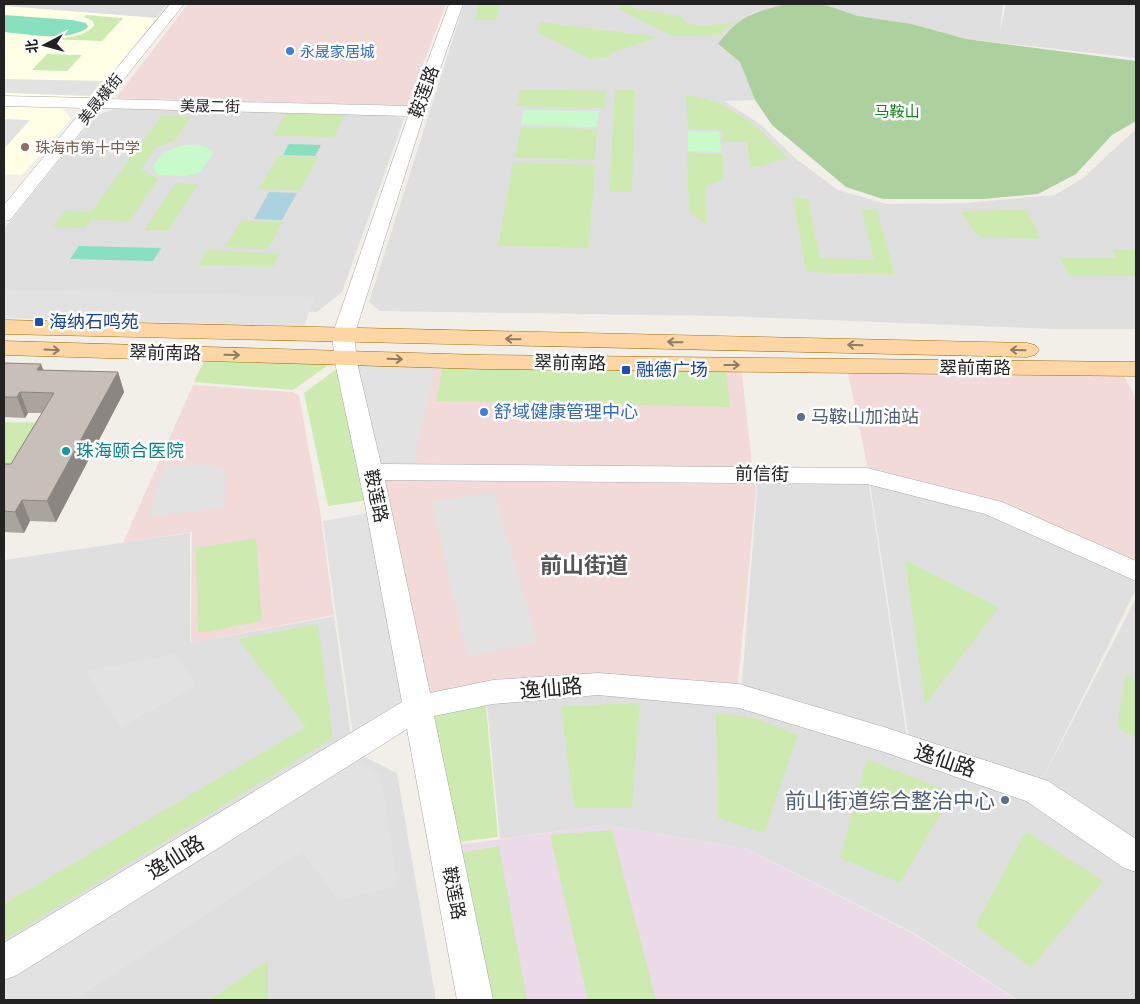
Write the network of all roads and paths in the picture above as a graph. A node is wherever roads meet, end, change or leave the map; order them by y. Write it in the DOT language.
graph roads {
  1 [pos="177,4"];
  2 [pos="456,4"];
  3 [pos="4,101"];
  4 [pos="96,103"];
  5 [pos="417,111"];
  6 [pos="4,216"];
  7 [pos="4,326"];
  8 [pos="344,347"];
  9 [pos="4,348"];
  10 [pos="1136,350"];
  11 [pos="1136,369"];
  12 [pos="371,472"];
  13 [pos="1136,572"];
  14 [pos="418,707"];
  15 [pos="1136,857"];
  16 [pos="4,964"];
  17 [pos="475,1000"];
  1 -- 4 [label="street, 美晟橫街"];
  2 -- 5 [label="street, 鞍莲路"];
  3 -- 4 [label="street, 美晟二街"];
  4 -- 5 [label="street, 美晟二街"];
  4 -- 6 [label="street, 美晟橫街"];
  5 -- 8 [label="street, 鞍莲路"];
  7 -- 8 [label="main road, 翠前南路"];
  9 -- 8 [label="main road, 翠前南路, one-way"];
  10 -- 8 [label="main road, 翠前南路, one-way"];
  8 -- 11 [label="main road, 翠前南路, one-way"];
  8 -- 12 [label="street, 鞍莲路"];
  12 -- 13 [label="street, 前信街"];
  12 -- 14 [label="street, 鞍莲路"];
  14 -- 15 [label="street, 逸仙路"];
  14 -- 16 [label="street, 逸仙路"];
  14 -- 17 [label="street, 鞍莲路"];
}
